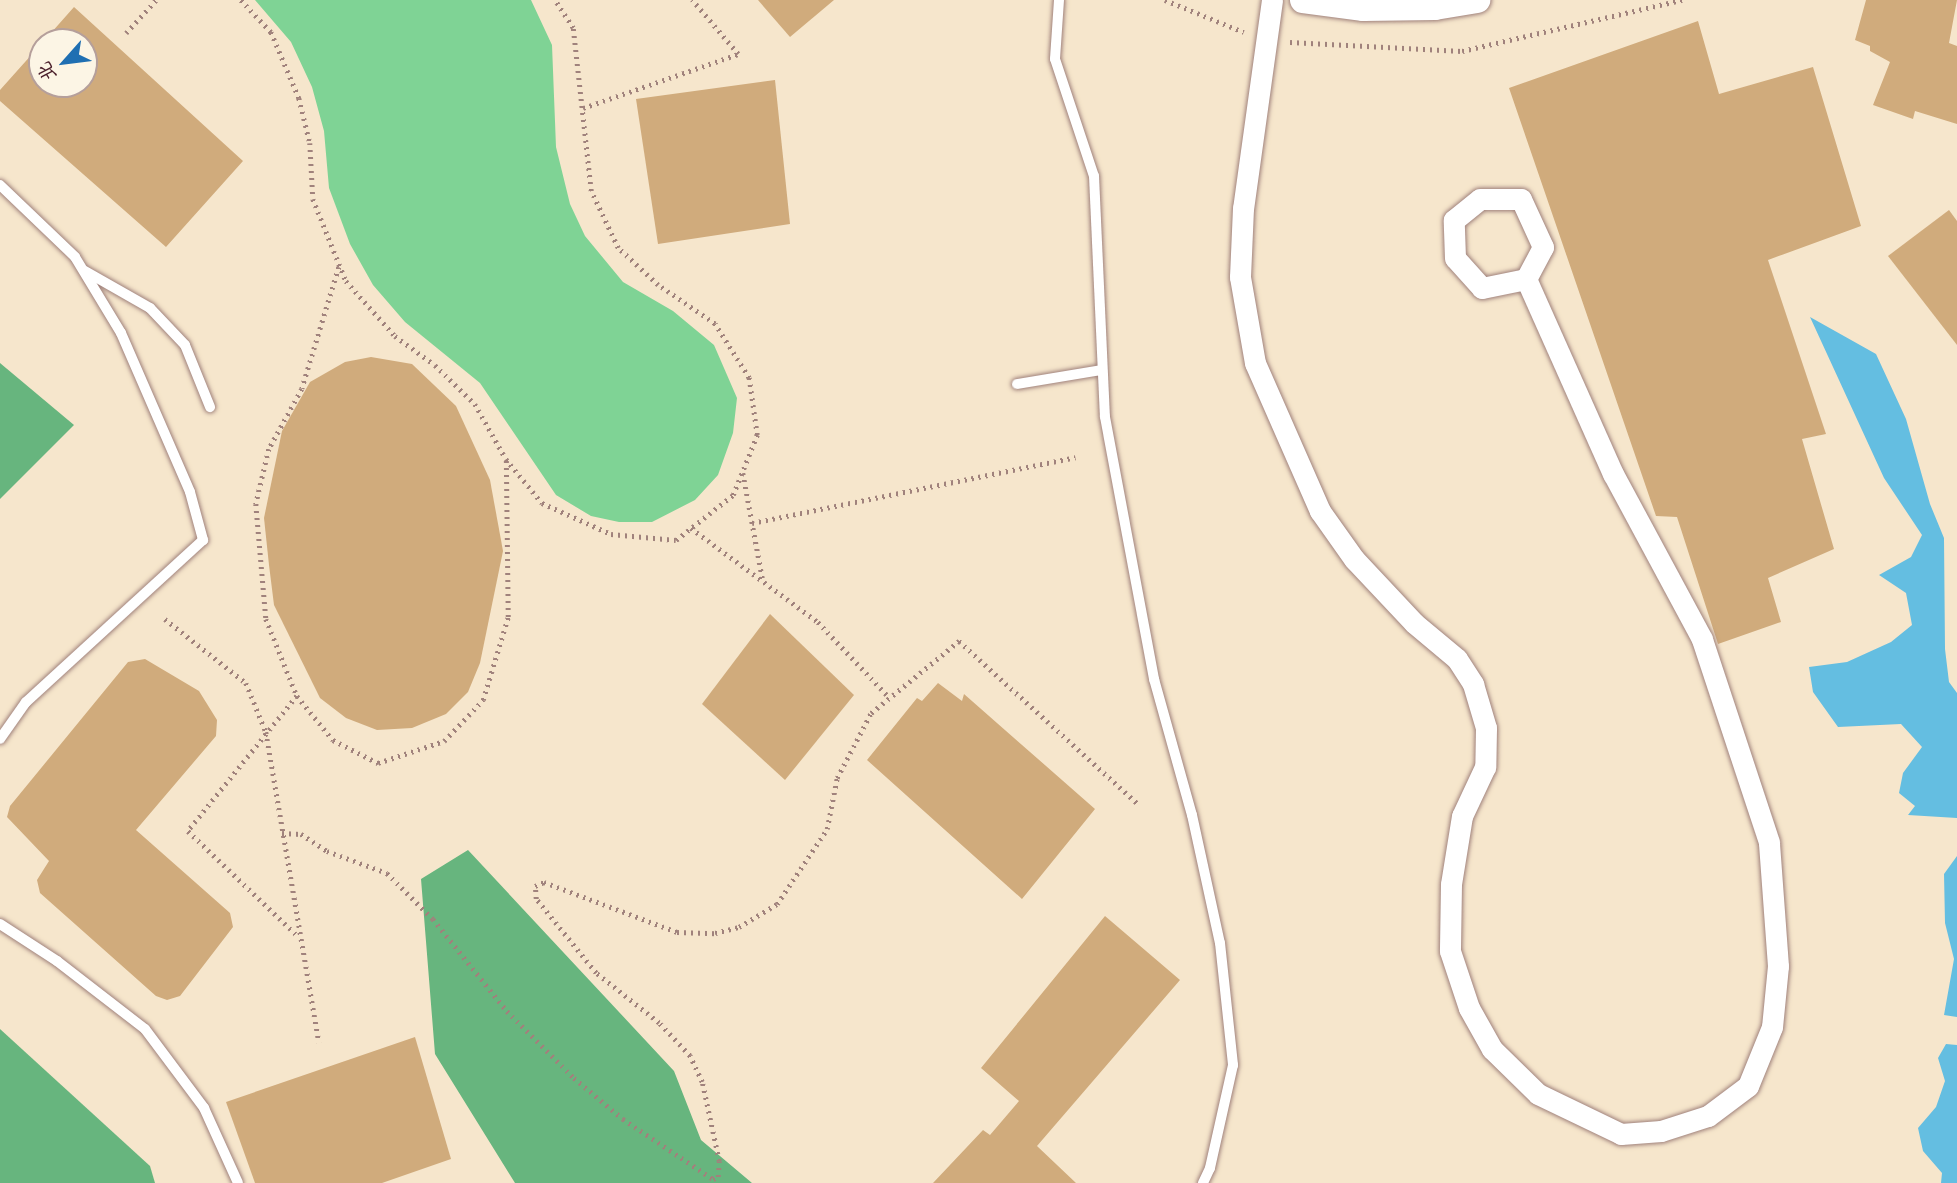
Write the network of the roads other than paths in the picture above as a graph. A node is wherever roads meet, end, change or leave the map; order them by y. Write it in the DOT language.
graph roads {
  1 [pos="1059,0"];
  2 [pos="1272,0"];
  3 [pos="1303,0"];
  4 [pos="1477,0"];
  5 [pos="0,185"];
  6 [pos="82,269"];
  7 [pos="1527,279"];
  8 [pos="1102,370"];
  9 [pos="1017,384"];
  10 [pos="210,407"];
  11 [pos="0,739"];
  12 [pos="0,924"];
  13 [pos="238,1183"];
  14 [pos="1203,1183"];
  1 -- 8 [label="lane"];
  2 -- 7 [label="street"];
  3 -- 4 [label="street"];
  5 -- 6 [label="lane"];
  6 -- 10 [label="lane"];
  6 -- 11 [label="lane"];
  7 -- 7 [label="street"];
  8 -- 9 [label="lane"];
  8 -- 14 [label="lane"];
  12 -- 13 [label="lane"];
}
